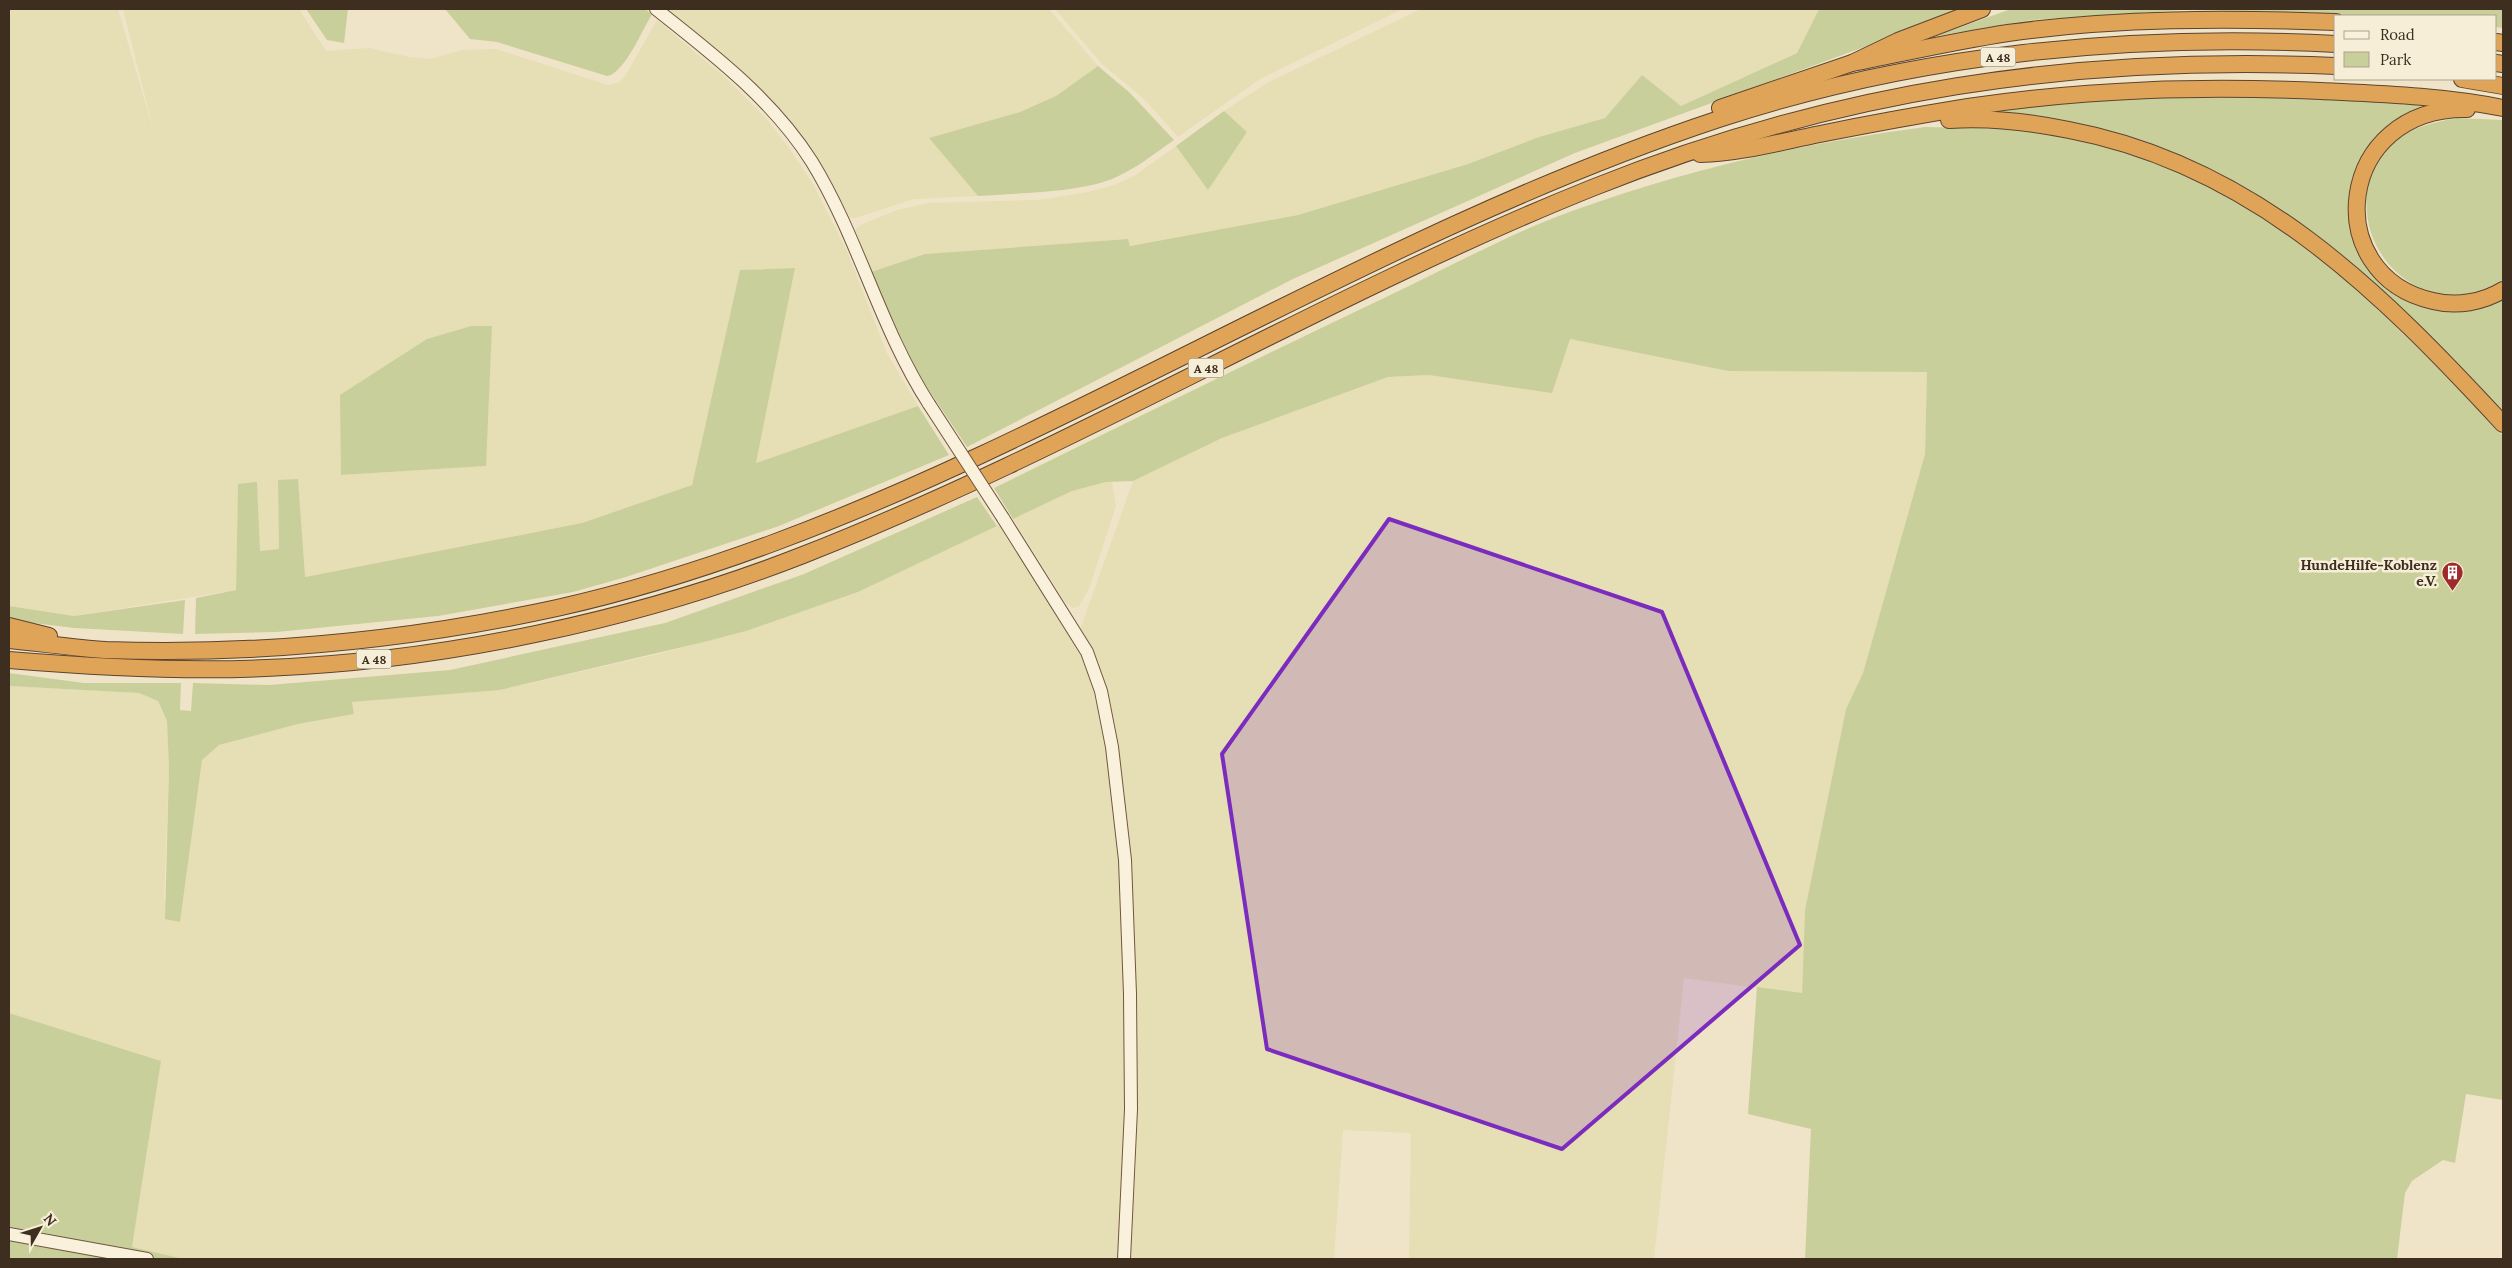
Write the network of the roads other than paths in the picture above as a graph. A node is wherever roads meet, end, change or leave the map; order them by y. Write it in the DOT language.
graph roads {
  1 [pos="656,9"];
  2 [pos="1982,9"];
  3 [pos="2334,22"];
  4 [pos="2334,44"];
  5 [pos="1852,63"];
  6 [pos="2334,66"];
  7 [pos="2468,80"];
  8 [pos="2503,86"];
  9 [pos="2503,108"];
  10 [pos="1860,126"];
  11 [pos="1670,137"];
  12 [pos="1681,155"];
  13 [pos="2503,290"];
  14 [pos="2503,424"];
  15 [pos="9,626"];
  16 [pos="9,640"];
  17 [pos="100,649"];
  18 [pos="9,660"];
  19 [pos="9,1234"];
  20 [pos="142,1258"];
  21 [pos="1124,1259"];
  1 -- 21 [label="main road, bridge"];
  2 -- 5 [label="highway"];
  3 -- 5 [label="highway"];
  4 -- 11 [label="highway, A 48"];
  5 -- 11 [label="highway"];
  6 -- 12 [label="highway, A 48"];
  7 -- 8 [label="highway"];
  9 -- 10 [label="highway"];
  9 -- 13 [label="highway"];
  10 -- 12 [label="highway"];
  10 -- 14 [label="highway"];
  11 -- 17 [label="highway, A 48"];
  12 -- 18 [label="highway, A 48"];
  15 -- 17 [label="highway"];
  16 -- 17 [label="highway, A 48"];
  19 -- 20 [label="main road"];
}
